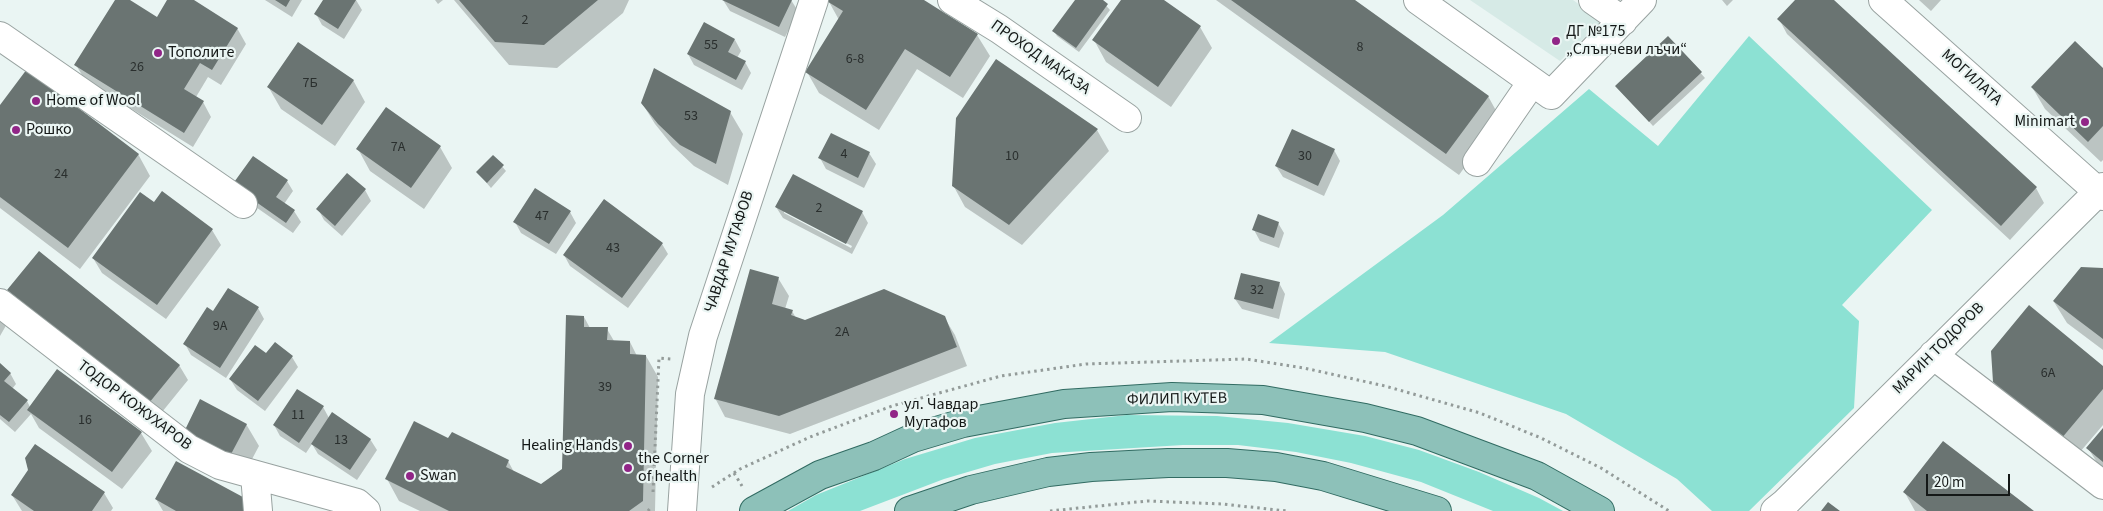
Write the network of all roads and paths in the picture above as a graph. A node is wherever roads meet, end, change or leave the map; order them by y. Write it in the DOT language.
graph roads {
  1 [pos="814,0"];
  2 [pos="952,0"];
  3 [pos="1418,0"];
  4 [pos="1593,0"];
  5 [pos="1642,0"];
  6 [pos="1883,0"];
  7 [pos="1623,22"];
  8 [pos="0,36"];
  9 [pos="1541,88"];
  10 [pos="1127,118"];
  11 [pos="1477,162"];
  12 [pos="2102,192"];
  13 [pos="243,204"];
  14 [pos="0,303"];
  15 [pos="1933,355"];
  16 [pos="1287,365"];
  17 [pos="734,473"];
  18 [pos="255,476"];
  19 [pos="2103,485"];
  20 [pos="743,486"];
  21 [pos="258,511"];
  22 [pos="366,511"];
  23 [pos="682,511"];
  24 [pos="754,511"];
  25 [pos="908,511"];
  26 [pos="1050,511"];
  27 [pos="1287,511"];
  28 [pos="1437,511"];
  29 [pos="1600,511"];
  30 [pos="1669,511"];
  31 [pos="1775,511"];
  1 -- 23 [label="street, ЧАВДАР МУТАФОВ"];
  2 -- 10 [label="street, ПРОХОД МАКАЗА"];
  3 -- 9 [label="street"];
  4 -- 7 [label="street"];
  5 -- 7 [label="street"];
  6 -- 12 [label="street, МОГИЛАТА"];
  7 -- 9 [label="street"];
  8 -- 13 [label="street"];
  9 -- 11 [label="street"];
  12 -- 15 [label="street, МАРИН ТОДОРОВ"];
  14 -- 18 [label="street, ТОДОР КОЖУХАРОВ"];
  15 -- 19 [label="street"];
  15 -- 31 [label="street, МАРИН ТОДОРОВ"];
  16 -- 30 [label="path"];
  17 -- 20 [label="path"];
  18 -- 21 [label="street"];
  18 -- 22 [label="street, ТОДОР КОЖУХАРОВ"];
  24 -- 29 [label="main road, ФИЛИП КУТЕВ"];
  25 -- 28 [label="main road"];
  26 -- 27 [label="path"];
}
